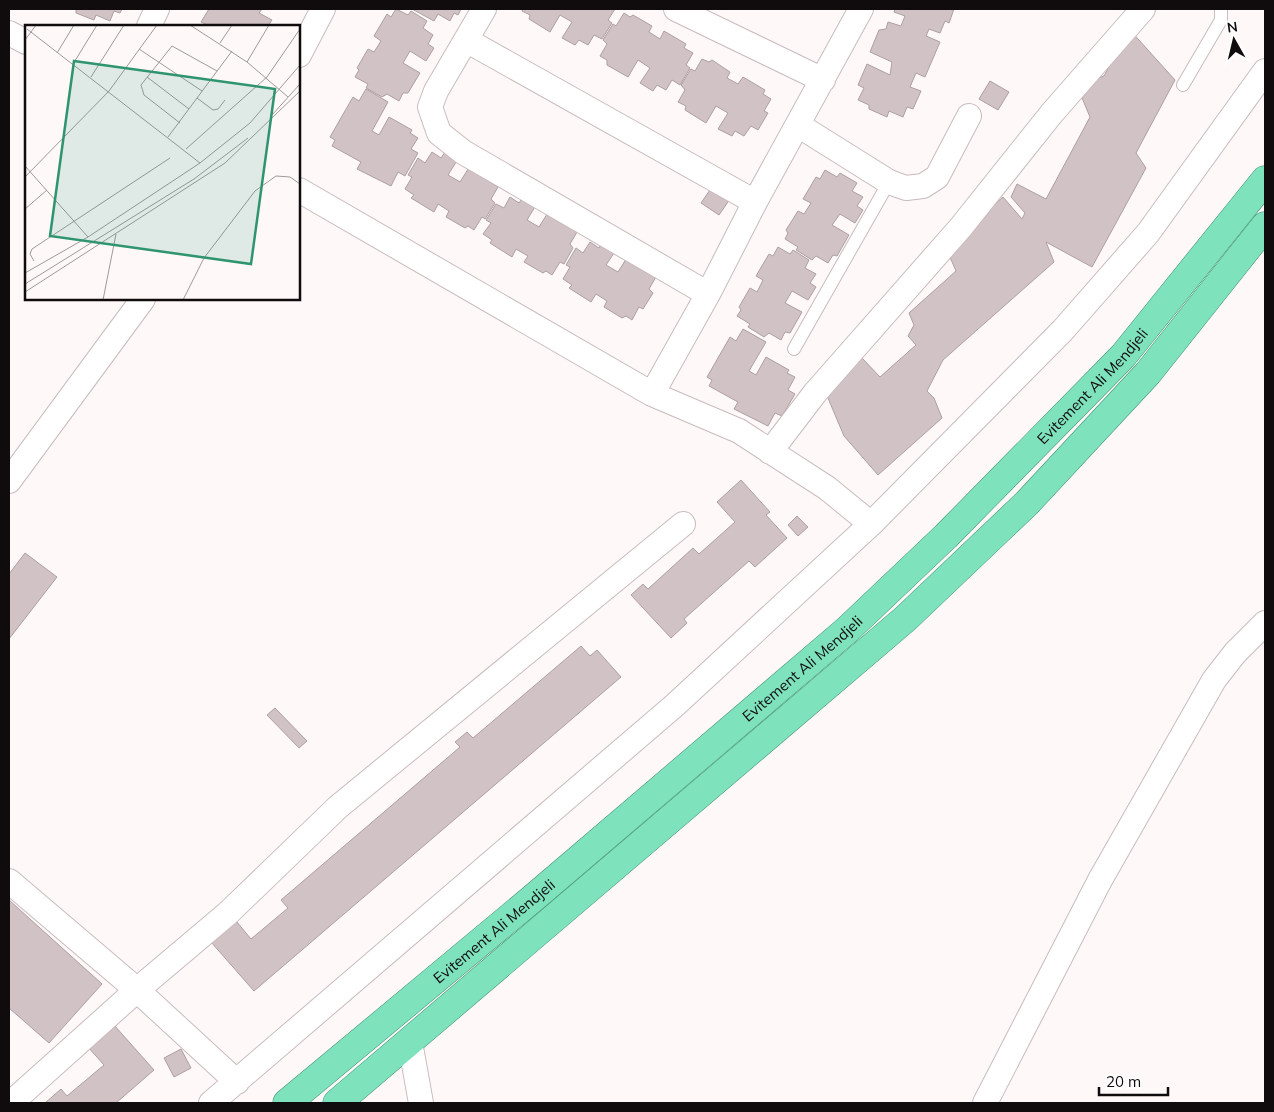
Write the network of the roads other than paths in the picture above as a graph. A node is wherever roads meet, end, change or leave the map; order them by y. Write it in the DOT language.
graph roads {
  1 [pos="156,9"];
  2 [pos="323,9"];
  3 [pos="484,9"];
  4 [pos="676,9"];
  5 [pos="861,9"];
  6 [pos="1143,9"];
  7 [pos="1221,9"];
  8 [pos="149,25"];
  9 [pos="9,33"];
  10 [pos="466,40"];
  11 [pos="25,41"];
  12 [pos="300,53"];
  13 [pos="1265,71"];
  14 [pos="823,80"];
  15 [pos="1183,85"];
  16 [pos="969,116"];
  17 [pos="798,125"];
  18 [pos="1265,180"];
  19 [pos="889,182"];
  20 [pos="300,191"];
  21 [pos="755,202"];
  22 [pos="1265,226"];
  23 [pos="708,294"];
  24 [pos="142,300"];
  25 [pos="794,349"];
  26 [pos="652,394"];
  27 [pos="770,452"];
  28 [pos="9,482"];
  29 [pos="683,524"];
  30 [pos="871,524"];
  31 [pos="1265,623"];
  32 [pos="9,882"];
  33 [pos="136,990"];
  34 [pos="410,1042"];
  35 [pos="237,1082"];
  36 [pos="11,1103"];
  37 [pos="210,1103"];
  38 [pos="286,1103"];
  39 [pos="338,1103"];
  40 [pos="421,1103"];
  41 [pos="984,1103"];
  1 -- 8 [label="street"];
  2 -- 12 [label="street"];
  3 -- 10 [label="street"];
  4 -- 14 [label="street"];
  5 -- 14 [label="street"];
  6 -- 27 [label="street"];
  7 -- 15 [label="lane"];
  9 -- 11 [label="street"];
  10 -- 21 [label="street"];
  10 -- 23 [label="street"];
  13 -- 30 [label="street"];
  14 -- 17 [label="street"];
  16 -- 19 [label="street"];
  17 -- 19 [label="street"];
  17 -- 21 [label="street"];
  18 -- 38 [label="highway, Evitement Ali Mendjeli"];
  19 -- 25 [label="lane"];
  20 -- 26 [label="street"];
  21 -- 23 [label="street"];
  22 -- 34 [label="highway, Evitement Ali Mendjeli"];
  23 -- 26 [label="street"];
  24 -- 28 [label="street"];
  26 -- 27 [label="street"];
  27 -- 30 [label="street"];
  29 -- 33 [label="street"];
  30 -- 35 [label="street"];
  31 -- 41 [label="street"];
  32 -- 33 [label="street"];
  33 -- 35 [label="street"];
  33 -- 36 [label="street"];
  34 -- 39 [label="highway, Evitement Ali Mendjeli"];
  34 -- 40 [label="street"];
  35 -- 37 [label="street"];
}
